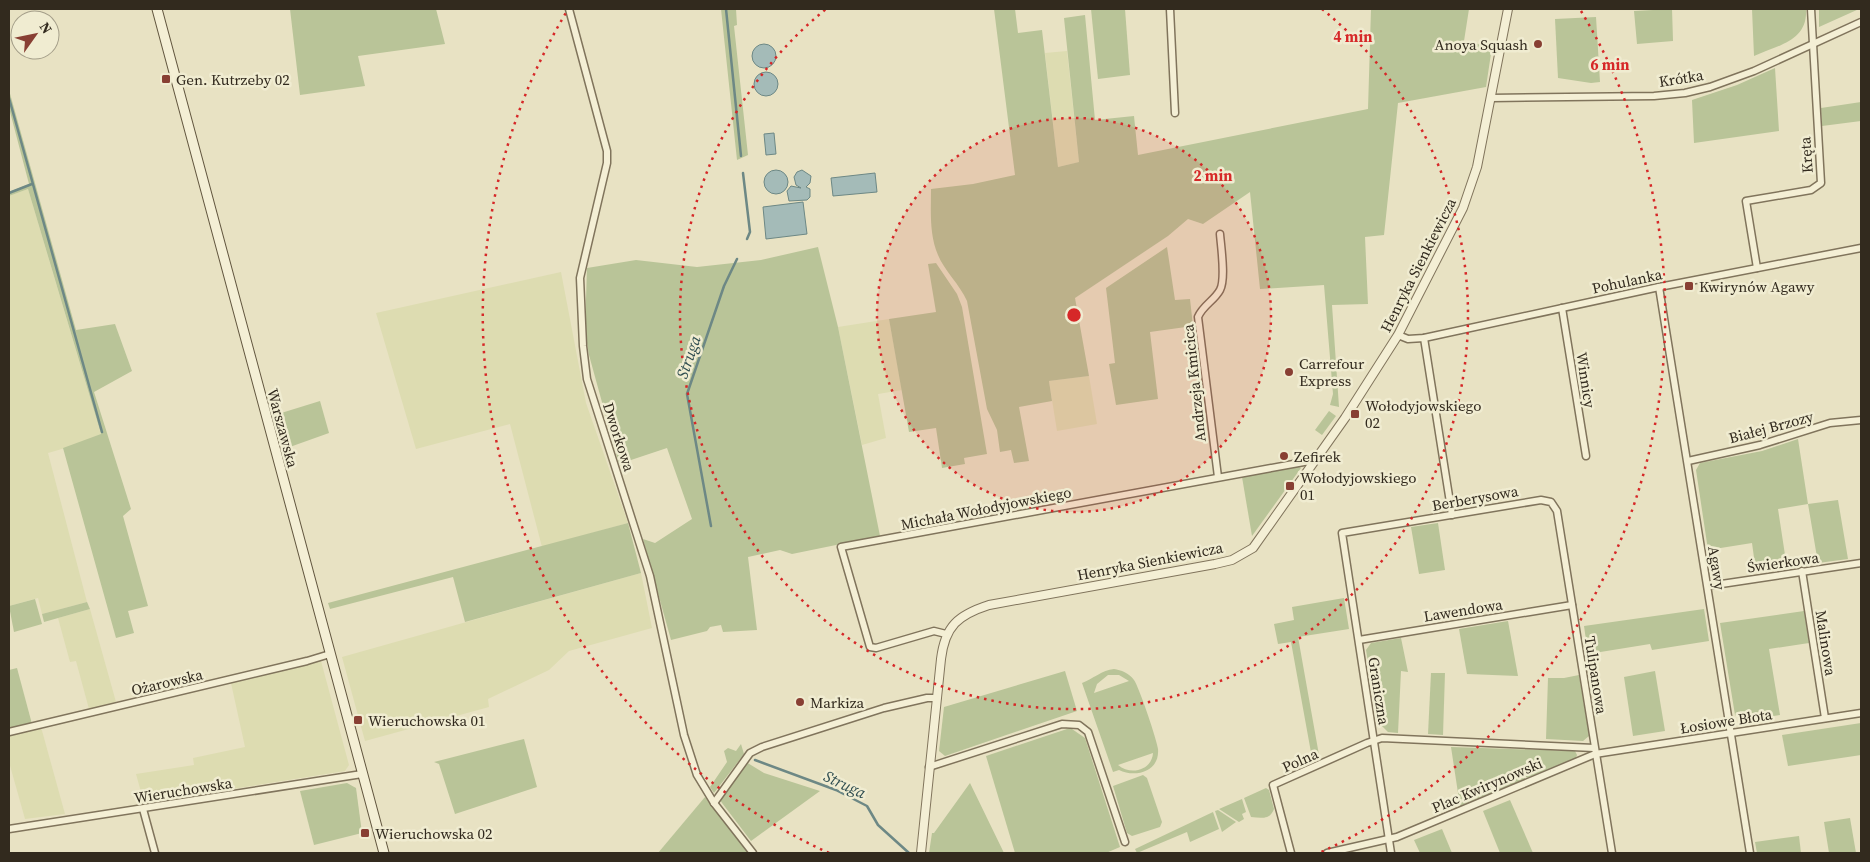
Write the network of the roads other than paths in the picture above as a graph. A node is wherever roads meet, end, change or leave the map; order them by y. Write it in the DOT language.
graph roads {
  1 [pos="157,9"];
  2 [pos="162,9"];
  3 [pos="569,9"];
  4 [pos="1170,9"];
  5 [pos="1508,9"];
  6 [pos="1811,9"];
  7 [pos="1861,22"];
  8 [pos="1812,45"];
  9 [pos="1491,98"];
  10 [pos="1175,113"];
  11 [pos="1220,234"];
  12 [pos="1861,248"];
  13 [pos="1757,268"];
  14 [pos="1659,286"];
  15 [pos="1562,308"];
  16 [pos="1398,335"];
  17 [pos="1424,338"];
  18 [pos="1861,422"];
  19 [pos="1586,456"];
  20 [pos="1316,460"];
  21 [pos="1688,461"];
  22 [pos="1218,477"];
  23 [pos="1551,502"];
  24 [pos="1452,515"];
  25 [pos="1342,533"];
  26 [pos="1861,563"];
  27 [pos="1802,571"];
  28 [pos="1708,586"];
  29 [pos="1572,605"];
  30 [pos="946,634"];
  31 [pos="1359,640"];
  32 [pos="330,654"];
  33 [pos="937,698"];
  34 [pos="1861,713"];
  35 [pos="1825,718"];
  36 [pos="9,732"];
  37 [pos="1731,733"];
  38 [pos="1374,741"];
  39 [pos="1595,751"];
  40 [pos="929,767"];
  41 [pos="362,774"];
  42 [pos="714,803"];
  43 [pos="143,809"];
  44 [pos="9,829"];
  45 [pos="1388,839"];
  46 [pos="1125,842"];
  47 [pos="155,853"];
  48 [pos="384,853"];
  49 [pos="753,853"];
  50 [pos="921,853"];
  51 [pos="1291,853"];
  52 [pos="1327,853"];
  53 [pos="1391,853"];
  54 [pos="1612,853"];
  55 [pos="1750,853"];
  1 -- 2 [label="street"];
  1 -- 32 [label="main road, Warszawska"];
  3 -- 42 [label="street, Dworkowa"];
  4 -- 10 [label="street"];
  5 -- 9 [label="street, Henryka Sienkiewicza"];
  6 -- 8 [label="street, Kręta"];
  7 -- 8 [label="street, Krótka"];
  8 -- 9 [label="street, Krótka"];
  8 -- 13 [label="street, Kręta"];
  9 -- 16 [label="street, Henryka Sienkiewicza"];
  11 -- 22 [label="street, Andrzeja Kmicica"];
  12 -- 13 [label="street, Pohulanka"];
  13 -- 14 [label="street, Pohulanka"];
  14 -- 15 [label="street, Pohulanka"];
  14 -- 21 [label="street, Agawy"];
  15 -- 17 [label="street, Pohulanka"];
  15 -- 19 [label="street, Winnicy"];
  16 -- 17 [label="street, Pohulanka"];
  16 -- 20 [label="street, Henryka Sienkiewicza"];
  17 -- 24 [label="street"];
  18 -- 21 [label="street, Białej Brzozy"];
  20 -- 22 [label="street, Michała Wołodyjowskiego"];
  20 -- 30 [label="street, Henryka Sienkiewicza"];
  21 -- 28 [label="street, Agawy"];
  22 -- 30 [label="street, Michała Wołodyjowskiego"];
  23 -- 24 [label="street, Berberysowa"];
  23 -- 29 [label="street, Tulipanowa"];
  24 -- 25 [label="street, Berberysowa"];
  25 -- 31 [label="street, Graniczna"];
  26 -- 27 [label="street, Świerkowa"];
  27 -- 28 [label="street, Świerkowa"];
  27 -- 35 [label="street, Malinowa"];
  28 -- 37 [label="street, Agawy"];
  29 -- 31 [label="street, Lawendowa"];
  29 -- 39 [label="street, Tulipanowa"];
  30 -- 33 [label="street"];
  31 -- 38 [label="street, Graniczna"];
  32 -- 36 [label="street, Ożarowska"];
  32 -- 41 [label="main road, Warszawska"];
  33 -- 40 [label="street"];
  33 -- 42 [label="street"];
  34 -- 35 [label="street, Łosiowe Błota"];
  35 -- 37 [label="street, Łosiowe Błota"];
  37 -- 39 [label="street, Łosiowe Błota"];
  37 -- 55 [label="street, Agawy"];
  38 -- 39 [label="street, Plac Kwirynowski"];
  38 -- 45 [label="street, Graniczna"];
  38 -- 51 [label="street, Polna"];
  39 -- 45 [label="street, Plac Kwirynowski"];
  39 -- 54 [label="street, Tulipanowa"];
  40 -- 46 [label="street"];
  40 -- 50 [label="street"];
  41 -- 43 [label="street, Wieruchowska"];
  41 -- 48 [label="main road, Warszawska"];
  42 -- 49 [label="street, Dworkowa"];
  43 -- 44 [label="street, Wieruchowska"];
  43 -- 47 [label="street"];
  45 -- 52 [label="street, Plac Kwirynowski"];
  45 -- 53 [label="street, Graniczna"];
}
